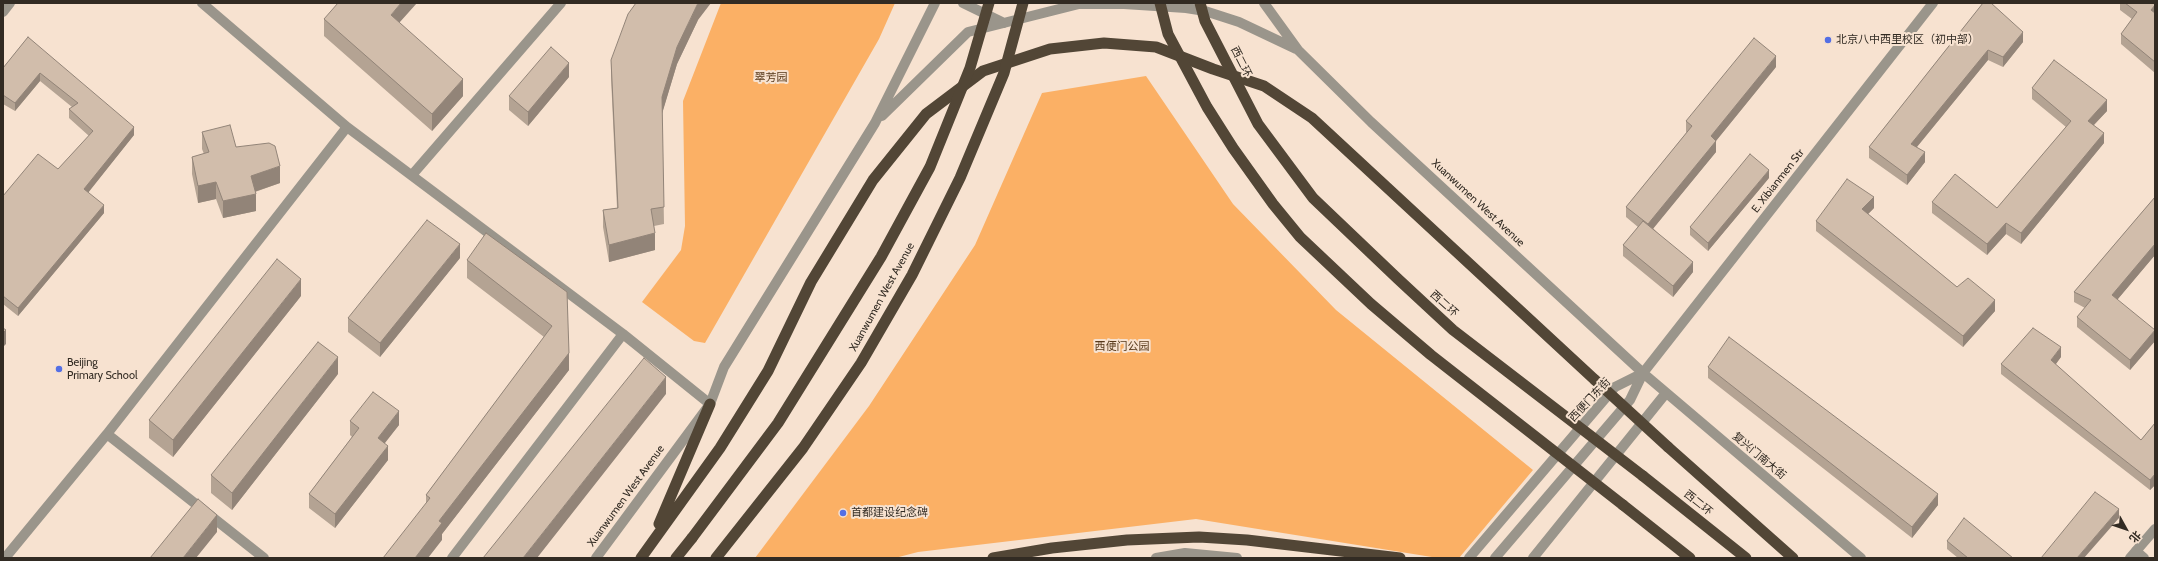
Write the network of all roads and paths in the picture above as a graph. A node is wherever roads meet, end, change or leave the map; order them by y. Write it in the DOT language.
graph roads {
  1 [pos="10,3"];
  2 [pos="202,3"];
  3 [pos="561,3"];
  4 [pos="935,3"];
  5 [pos="963,3"];
  6 [pos="989,3"];
  7 [pos="1023,3"];
  8 [pos="1160,3"];
  9 [pos="1200,3"];
  10 [pos="1264,3"];
  11 [pos="1932,3"];
  12 [pos="3,12"];
  13 [pos="1004,23"];
  14 [pos="1298,50"];
  15 [pos="875,123"];
  16 [pos="348,127"];
  17 [pos="412,175"];
  18 [pos="623,334"];
  19 [pos="1643,373"];
  20 [pos="1666,393"];
  21 [pos="710,404"];
  22 [pos="107,434"];
  23 [pos="2155,529"];
  24 [pos="651,543"];
  25 [pos="2137,556"];
  26 [pos="5,558"];
  27 [pos="264,558"];
  28 [pos="452,558"];
  29 [pos="596,558"];
  30 [pos="641,558"];
  31 [pos="676,558"];
  32 [pos="716,558"];
  33 [pos="993,558"];
  34 [pos="1156,558"];
  35 [pos="1237,558"];
  36 [pos="1400,558"];
  37 [pos="1469,558"];
  38 [pos="1495,558"];
  39 [pos="1533,558"];
  40 [pos="1690,558"];
  41 [pos="1746,558"];
  42 [pos="1793,558"];
  43 [pos="1861,558"];
  1 -- 12 [label="street"];
  2 -- 16 [label="street"];
  3 -- 17 [label="street"];
  4 -- 15 [label="street, Xuanwumen West Avenue"];
  5 -- 13 [label="street"];
  6 -- 31 [label="highway, Xuanwumen West Avenue, bridge"];
  7 -- 32 [label="highway, Xuanwumen West Avenue, bridge"];
  8 -- 40 [label="highway, bridge"];
  9 -- 41 [label="highway, 西二环, bridge"];
  10 -- 14 [label="street, Xuanwumen West Avenue"];
  11 -- 19 [label="street, E. Xibianmen Str"];
  13 -- 14 [label="street, Xuanwumen West Avenue"];
  13 -- 15 [label="street, Xuanwumen West Avenue"];
  14 -- 19 [label="street, Xuanwumen West Avenue"];
  15 -- 21 [label="street, Xuanwumen West Avenue"];
  16 -- 17 [label="street"];
  16 -- 22 [label="street"];
  17 -- 18 [label="street"];
  18 -- 21 [label="street"];
  18 -- 28 [label="street"];
  19 -- 20 [label="street, 复兴门南大街"];
  19 -- 37 [label="street, 西便门东街"];
  19 -- 38 [label="street"];
  20 -- 39 [label="street"];
  20 -- 43 [label="street, 复兴门南大街"];
  21 -- 24 [label="highway"];
  21 -- 29 [label="street, Xuanwumen West Avenue"];
  22 -- 26 [label="street"];
  22 -- 27 [label="street"];
  23 -- 25 [label="street"];
  24 -- 30 [label="highway"];
  24 -- 42 [label="highway, bridge"];
  33 -- 36 [label="highway"];
  34 -- 35 [label="street"];
}
